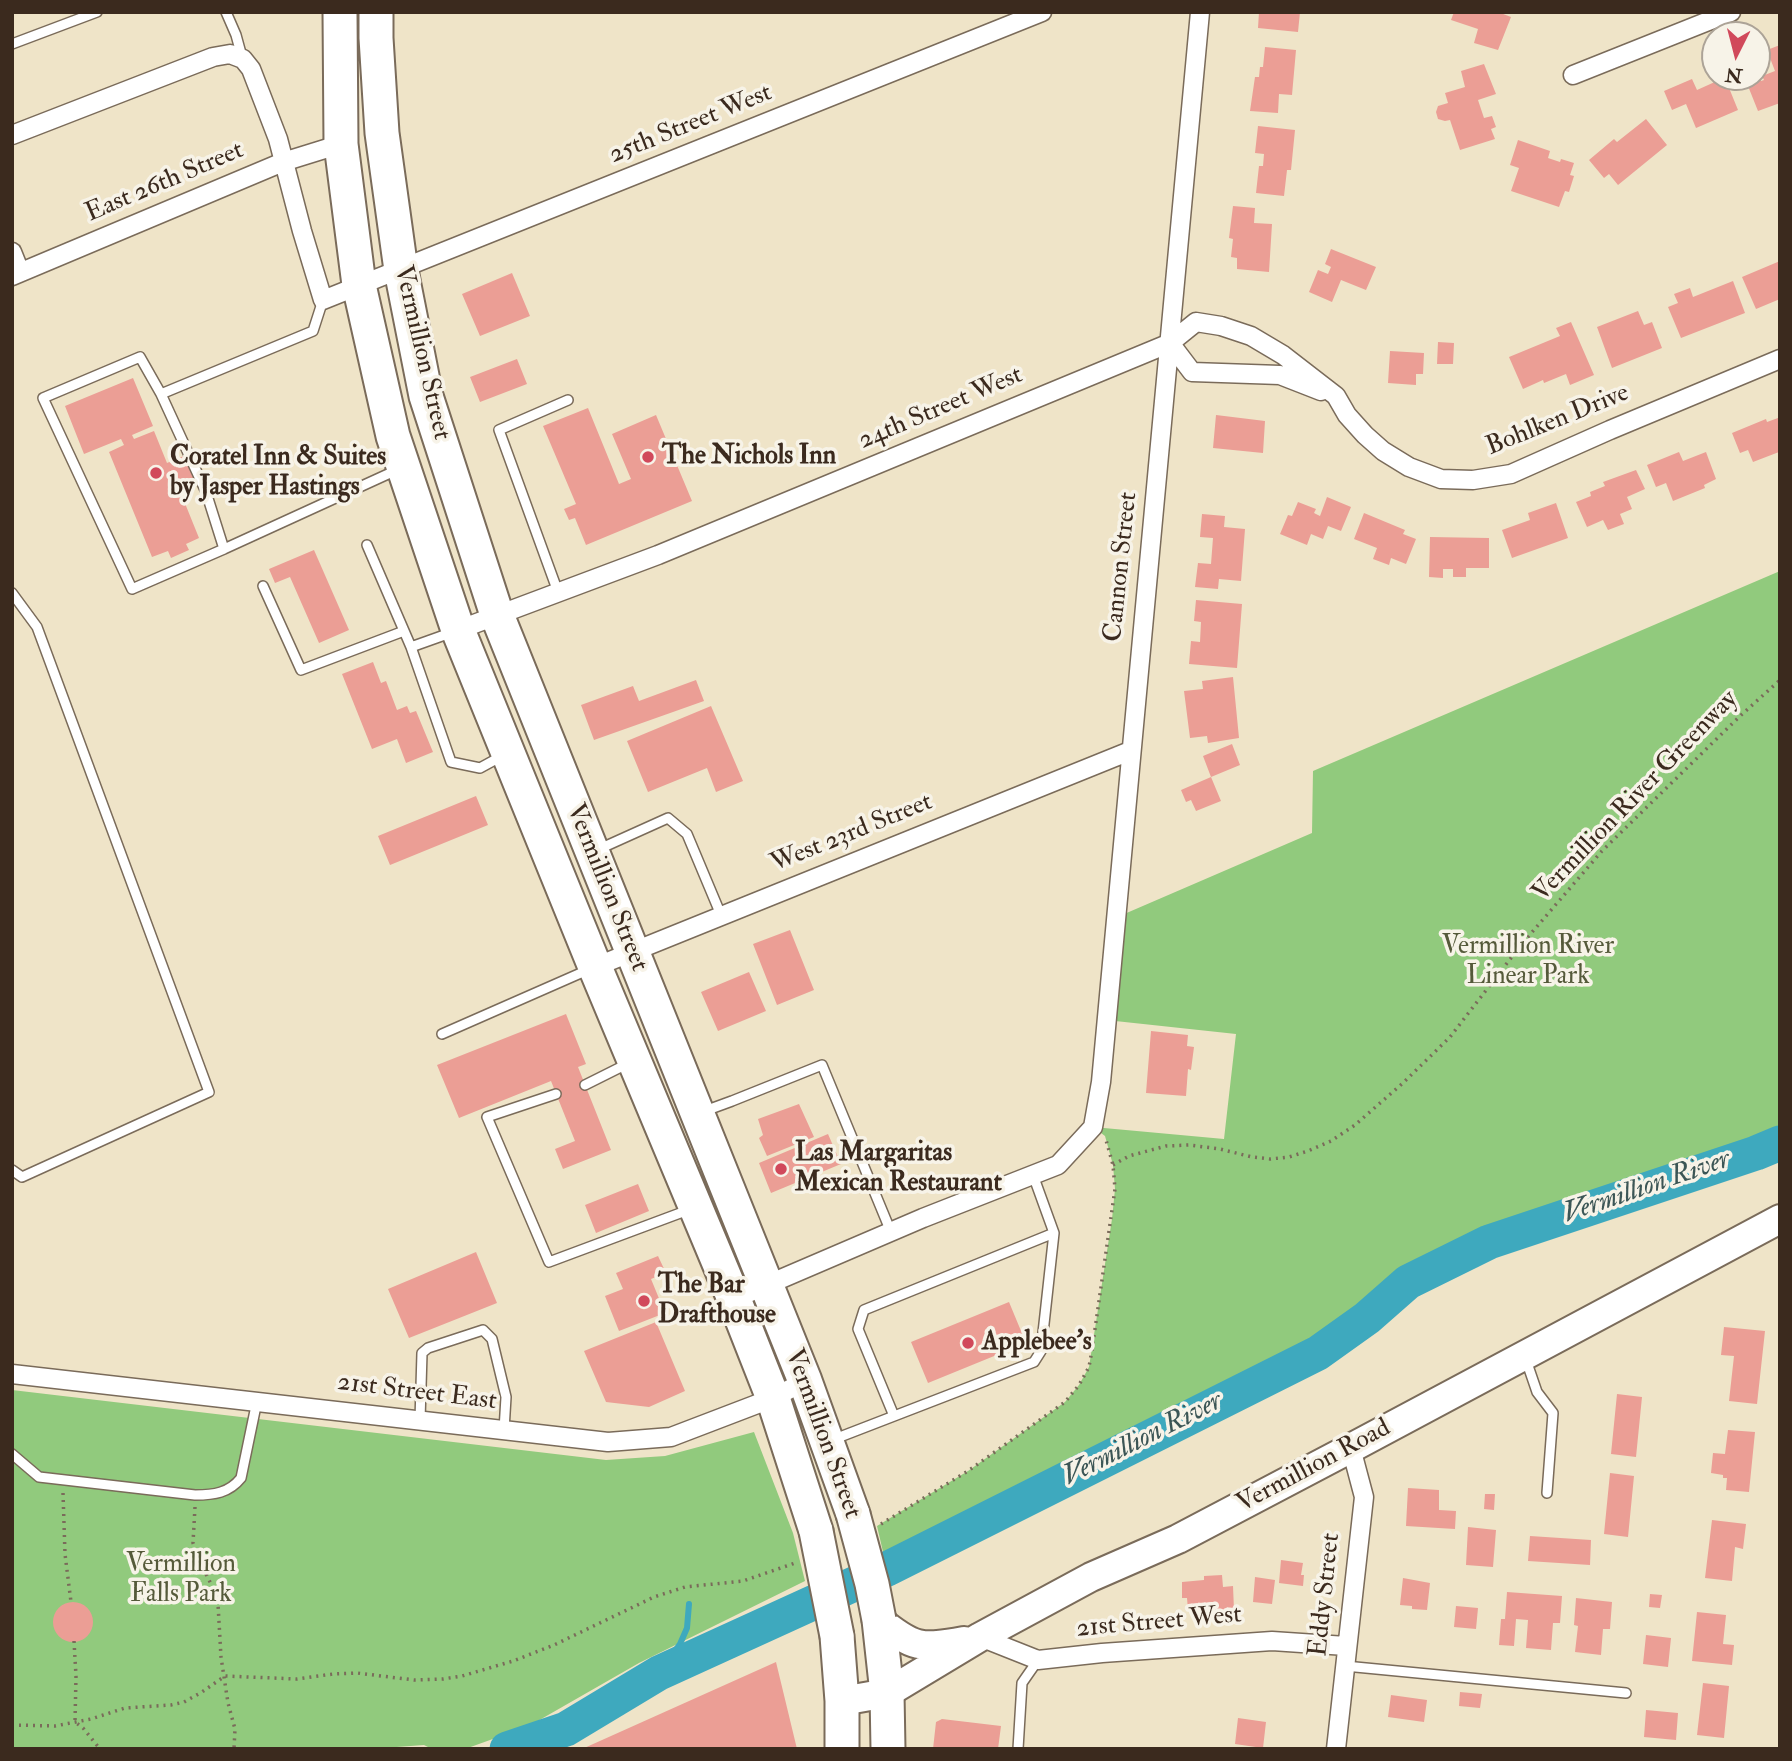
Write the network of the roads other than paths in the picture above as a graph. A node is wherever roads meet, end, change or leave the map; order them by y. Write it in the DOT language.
graph roads {
  1 [pos="97,12"];
  2 [pos="226,12"];
  3 [pos="340,12"];
  4 [pos="376,12"];
  5 [pos="1042,12"];
  6 [pos="1200,12"];
  7 [pos="1731,12"];
  8 [pos="12,44"];
  9 [pos="243,59"];
  10 [pos="1573,75"];
  11 [pos="12,135"];
  12 [pos="341,144"];
  13 [pos="283,162"];
  14 [pos="12,252"];
  15 [pos="401,270"];
  16 [pos="16,274"];
  17 [pos="359,285"];
  18 [pos="323,300"];
  19 [pos="1170,343"];
  20 [pos="1780,359"];
  21 [pos="161,394"];
  22 [pos="1336,396"];
  23 [pos="568,400"];
  24 [pos="404,467"];
  25 [pos="367,545"];
  26 [pos="224,549"];
  27 [pos="263,586"];
  28 [pos="558,592"];
  29 [pos="12,593"];
  30 [pos="497,615"];
  31 [pos="458,630"];
  32 [pos="404,631"];
  33 [pos="411,647"];
  34 [pos="1130,751"];
  35 [pos="508,753"];
  36 [pos="591,853"];
  37 [pos="721,915"];
  38 [pos="631,952"];
  39 [pos="595,967"];
  40 [pos="442,1034"];
  41 [pos="634,1061"];
  42 [pos="585,1085"];
  43 [pos="556,1094"];
  44 [pos="697,1113"];
  45 [pos="12,1170"];
  46 [pos="1033,1175"];
  47 [pos="696,1207"];
  48 [pos="1780,1219"];
  49 [pos="891,1232"];
  50 [pos="1054,1233"];
  51 [pos="767,1285"];
  52 [pos="734,1299"];
  53 [pos="1524,1356"];
  54 [pos="12,1375"];
  55 [pos="805,1381"];
  56 [pos="773,1398"];
  57 [pos="257,1401"];
  58 [pos="894,1416"];
  59 [pos="420,1420"];
  60 [pos="504,1430"];
  61 [pos="827,1442"];
  62 [pos="1350,1448"];
  63 [pos="12,1454"];
  64 [pos="1547,1493"];
  65 [pos="879,1620"];
  66 [pos="980,1637"];
  67 [pos="1346,1646"];
  68 [pos="1038,1660"];
  69 [pos="1345,1666"];
  70 [pos="887,1693"];
  71 [pos="1626,1693"];
  72 [pos="842,1701"];
  73 [pos="842,1749"];
  74 [pos="888,1749"];
  75 [pos="1018,1749"];
  76 [pos="1336,1749"];
  1 -- 8 [label="lane"];
  2 -- 9 [label="lane"];
  3 -- 12 [label="highway, Vermillion Street"];
  4 -- 15 [label="highway, Vermillion Street"];
  5 -- 15 [label="street, 25th Street West"];
  6 -- 19 [label="street, Cannon Street"];
  7 -- 10 [label="street"];
  9 -- 11 [label="street"];
  9 -- 13 [label="street"];
  12 -- 13 [label="street, East 26th Street"];
  12 -- 17 [label="highway, Vermillion Street"];
  13 -- 16 [label="street, East 26th Street"];
  13 -- 18 [label="street"];
  14 -- 16 [label="street"];
  15 -- 17 [label="street, 25th Street West"];
  15 -- 30 [label="highway, Vermillion Street"];
  17 -- 18 [label="street, 25th Street West"];
  17 -- 24 [label="highway, Vermillion Street"];
  18 -- 21 [label="lane"];
  19 -- 22 [label="street"];
  19 -- 22 [label="street, Bohlken Drive"];
  19 -- 28 [label="street, 24th Street West"];
  19 -- 34 [label="street, Cannon Street"];
  20 -- 22 [label="street, Bohlken Drive"];
  21 -- 26 [label="lane"];
  21 -- 26 [label="lane"];
  23 -- 28 [label="lane"];
  24 -- 26 [label="lane"];
  24 -- 31 [label="highway, Vermillion Street"];
  25 -- 32 [label="lane"];
  27 -- 32 [label="lane"];
  28 -- 30 [label="street, 24th Street West"];
  29 -- 45 [label="lane"];
  30 -- 31 [label="street, 24th Street West"];
  30 -- 36 [label="highway, Vermillion Street"];
  31 -- 33 [label="lane"];
  31 -- 35 [label="highway, Vermillion Street"];
  32 -- 33 [label="lane"];
  33 -- 35 [label="lane"];
  34 -- 37 [label="street, West 23rd Street"];
  34 -- 46 [label="street, Cannon Street"];
  35 -- 39 [label="highway, Vermillion Street"];
  36 -- 37 [label="lane"];
  36 -- 38 [label="highway, Vermillion Street"];
  37 -- 38 [label="street, West 23rd Street"];
  38 -- 39 [label="street, West 23rd Street"];
  38 -- 44 [label="highway, Vermillion Street"];
  39 -- 40 [label="lane"];
  39 -- 41 [label="highway, Vermillion Street"];
  41 -- 42 [label="lane"];
  41 -- 47 [label="highway, Vermillion Street"];
  43 -- 47 [label="lane"];
  44 -- 49 [label="lane"];
  44 -- 51 [label="highway, Vermillion Street"];
  46 -- 49 [label="street"];
  46 -- 50 [label="lane"];
  47 -- 52 [label="highway, Vermillion Street"];
  48 -- 53 [label="main road, Vermillion Road"];
  49 -- 51 [label="street"];
  50 -- 58 [label="lane"];
  50 -- 58 [label="lane"];
  51 -- 52 [label="street"];
  51 -- 55 [label="highway, Vermillion Street"];
  52 -- 56 [label="highway, Vermillion Street"];
  53 -- 62 [label="main road, Vermillion Road"];
  53 -- 64 [label="lane"];
  54 -- 57 [label="street, 21st Street East"];
  55 -- 56 [label="street, 21st Street East"];
  55 -- 61 [label="highway, Vermillion Street"];
  56 -- 60 [label="street, 21st Street East"];
  56 -- 72 [label="highway, Vermillion Street, bridge"];
  57 -- 59 [label="street, 21st Street East"];
  57 -- 63 [label="lane"];
  58 -- 61 [label="lane"];
  59 -- 60 [label="street, 21st Street East"];
  59 -- 60 [label="lane"];
  61 -- 65 [label="highway, Vermillion Street, bridge"];
  62 -- 66 [label="main road, Vermillion Road"];
  62 -- 67 [label="street, Eddy Street"];
  65 -- 66 [label="main road"];
  65 -- 70 [label="highway, Vermillion Street"];
  66 -- 68 [label="street, 21st Street West"];
  66 -- 70 [label="main road, Vermillion Road"];
  67 -- 68 [label="street, 21st Street West"];
  67 -- 69 [label="street, Eddy Street"];
  68 -- 75 [label="lane"];
  69 -- 71 [label="lane"];
  69 -- 76 [label="street, Eddy Street"];
  70 -- 72 [label="main road, Vermillion Road"];
  70 -- 74 [label="highway, Vermillion Street"];
  72 -- 73 [label="highway, Vermillion Street"];
}
